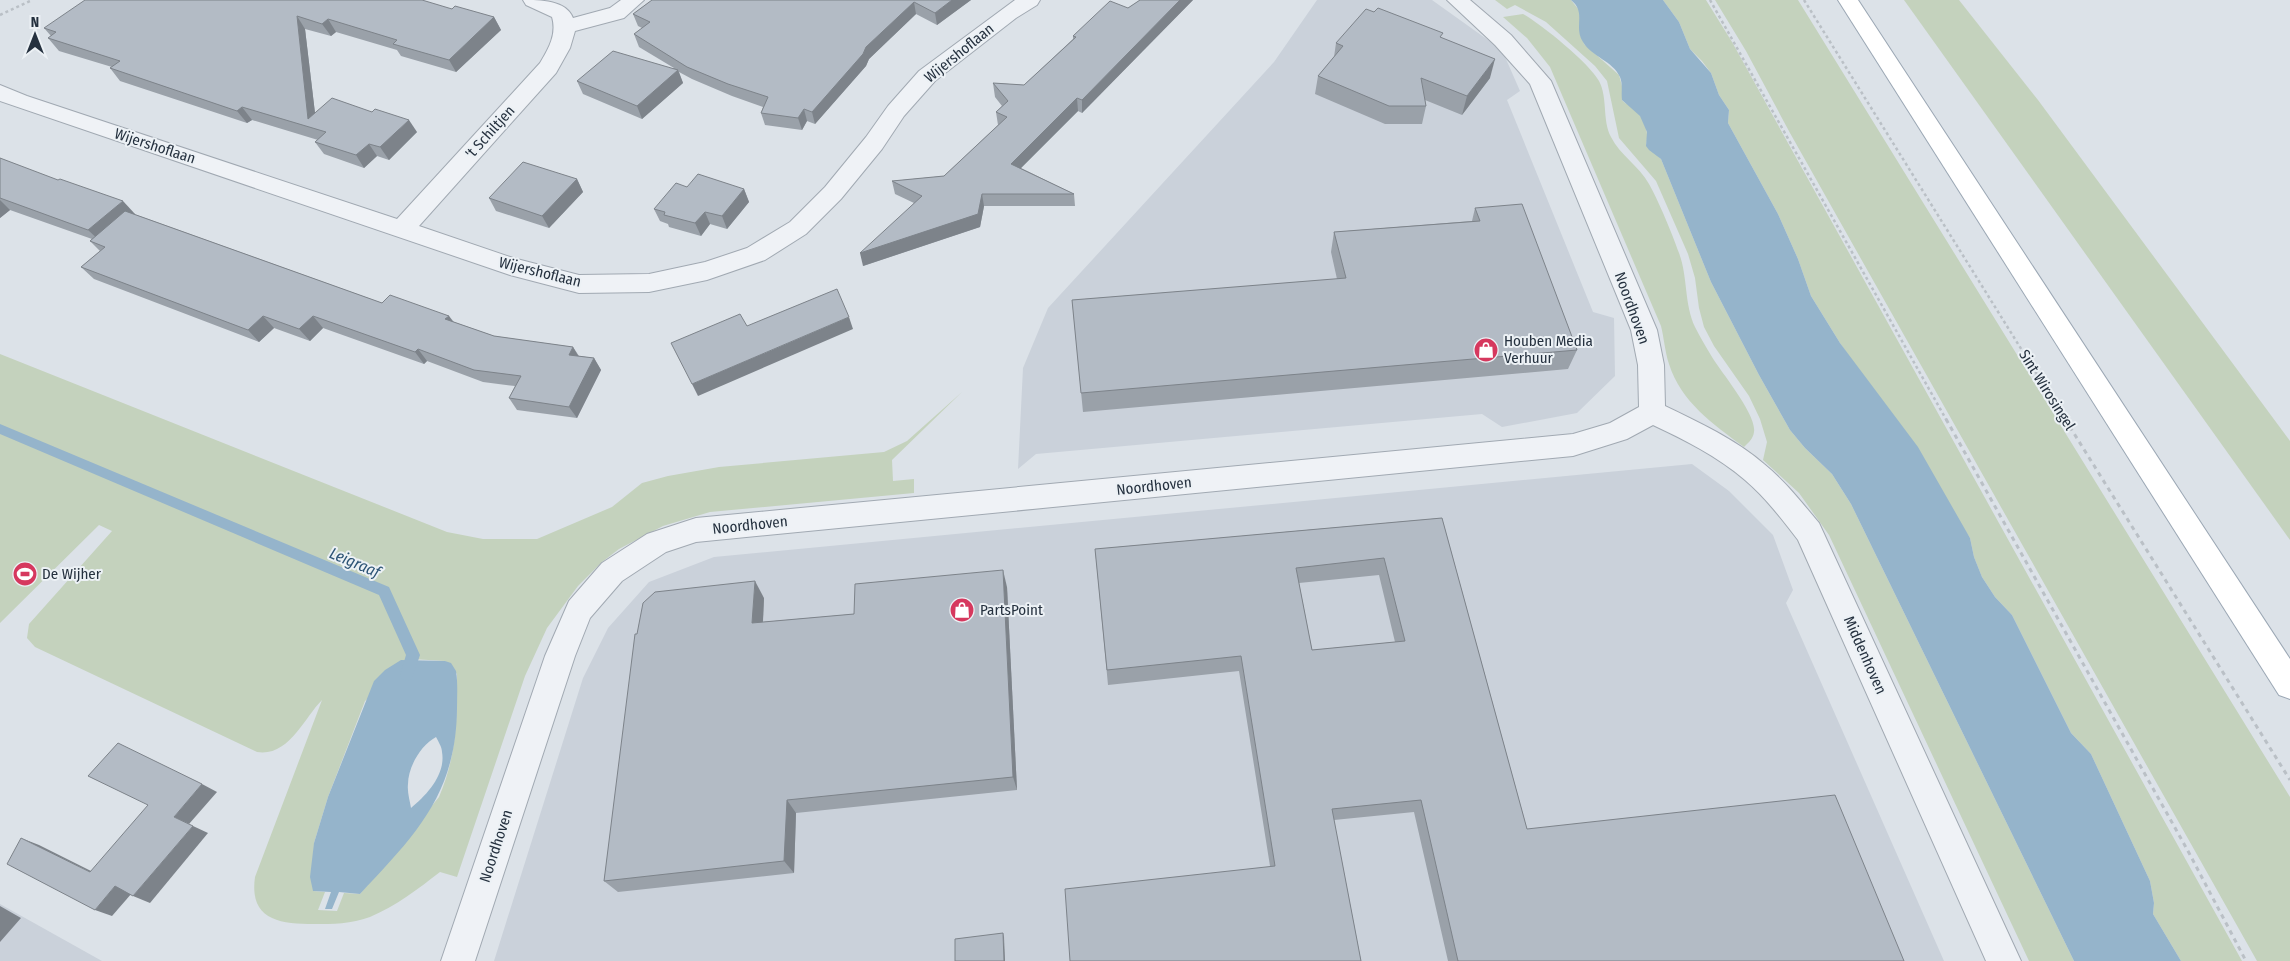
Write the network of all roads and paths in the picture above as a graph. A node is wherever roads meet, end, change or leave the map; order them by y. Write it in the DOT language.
graph roads {
  1 [pos="32,0"];
  2 [pos="533,0"];
  3 [pos="634,0"];
  4 [pos="1030,0"];
  5 [pos="1457,0"];
  6 [pos="1710,0"];
  7 [pos="1804,0"];
  8 [pos="1848,0"];
  9 [pos="0,15"];
  10 [pos="566,27"];
  11 [pos="0,92"];
  12 [pos="402,229"];
  13 [pos="1652,412"];
  14 [pos="2290,685"];
  15 [pos="2290,780"];
  16 [pos="458,961"];
  17 [pos="2004,961"];
  18 [pos="2246,961"];
  1 -- 9 [label="path"];
  2 -- 10 [label="street"];
  3 -- 10 [label="street"];
  4 -- 12 [label="street, Wijershoflaan"];
  5 -- 13 [label="street, Noordhoven"];
  6 -- 18 [label="path"];
  7 -- 15 [label="path, Sint Wirosingel"];
  8 -- 14 [label="main road"];
  10 -- 12 [label="street, 't Schiltjen"];
  11 -- 12 [label="street, Wijershoflaan"];
  13 -- 16 [label="street, Noordhoven"];
  13 -- 17 [label="street, Middenhoven"];
}
